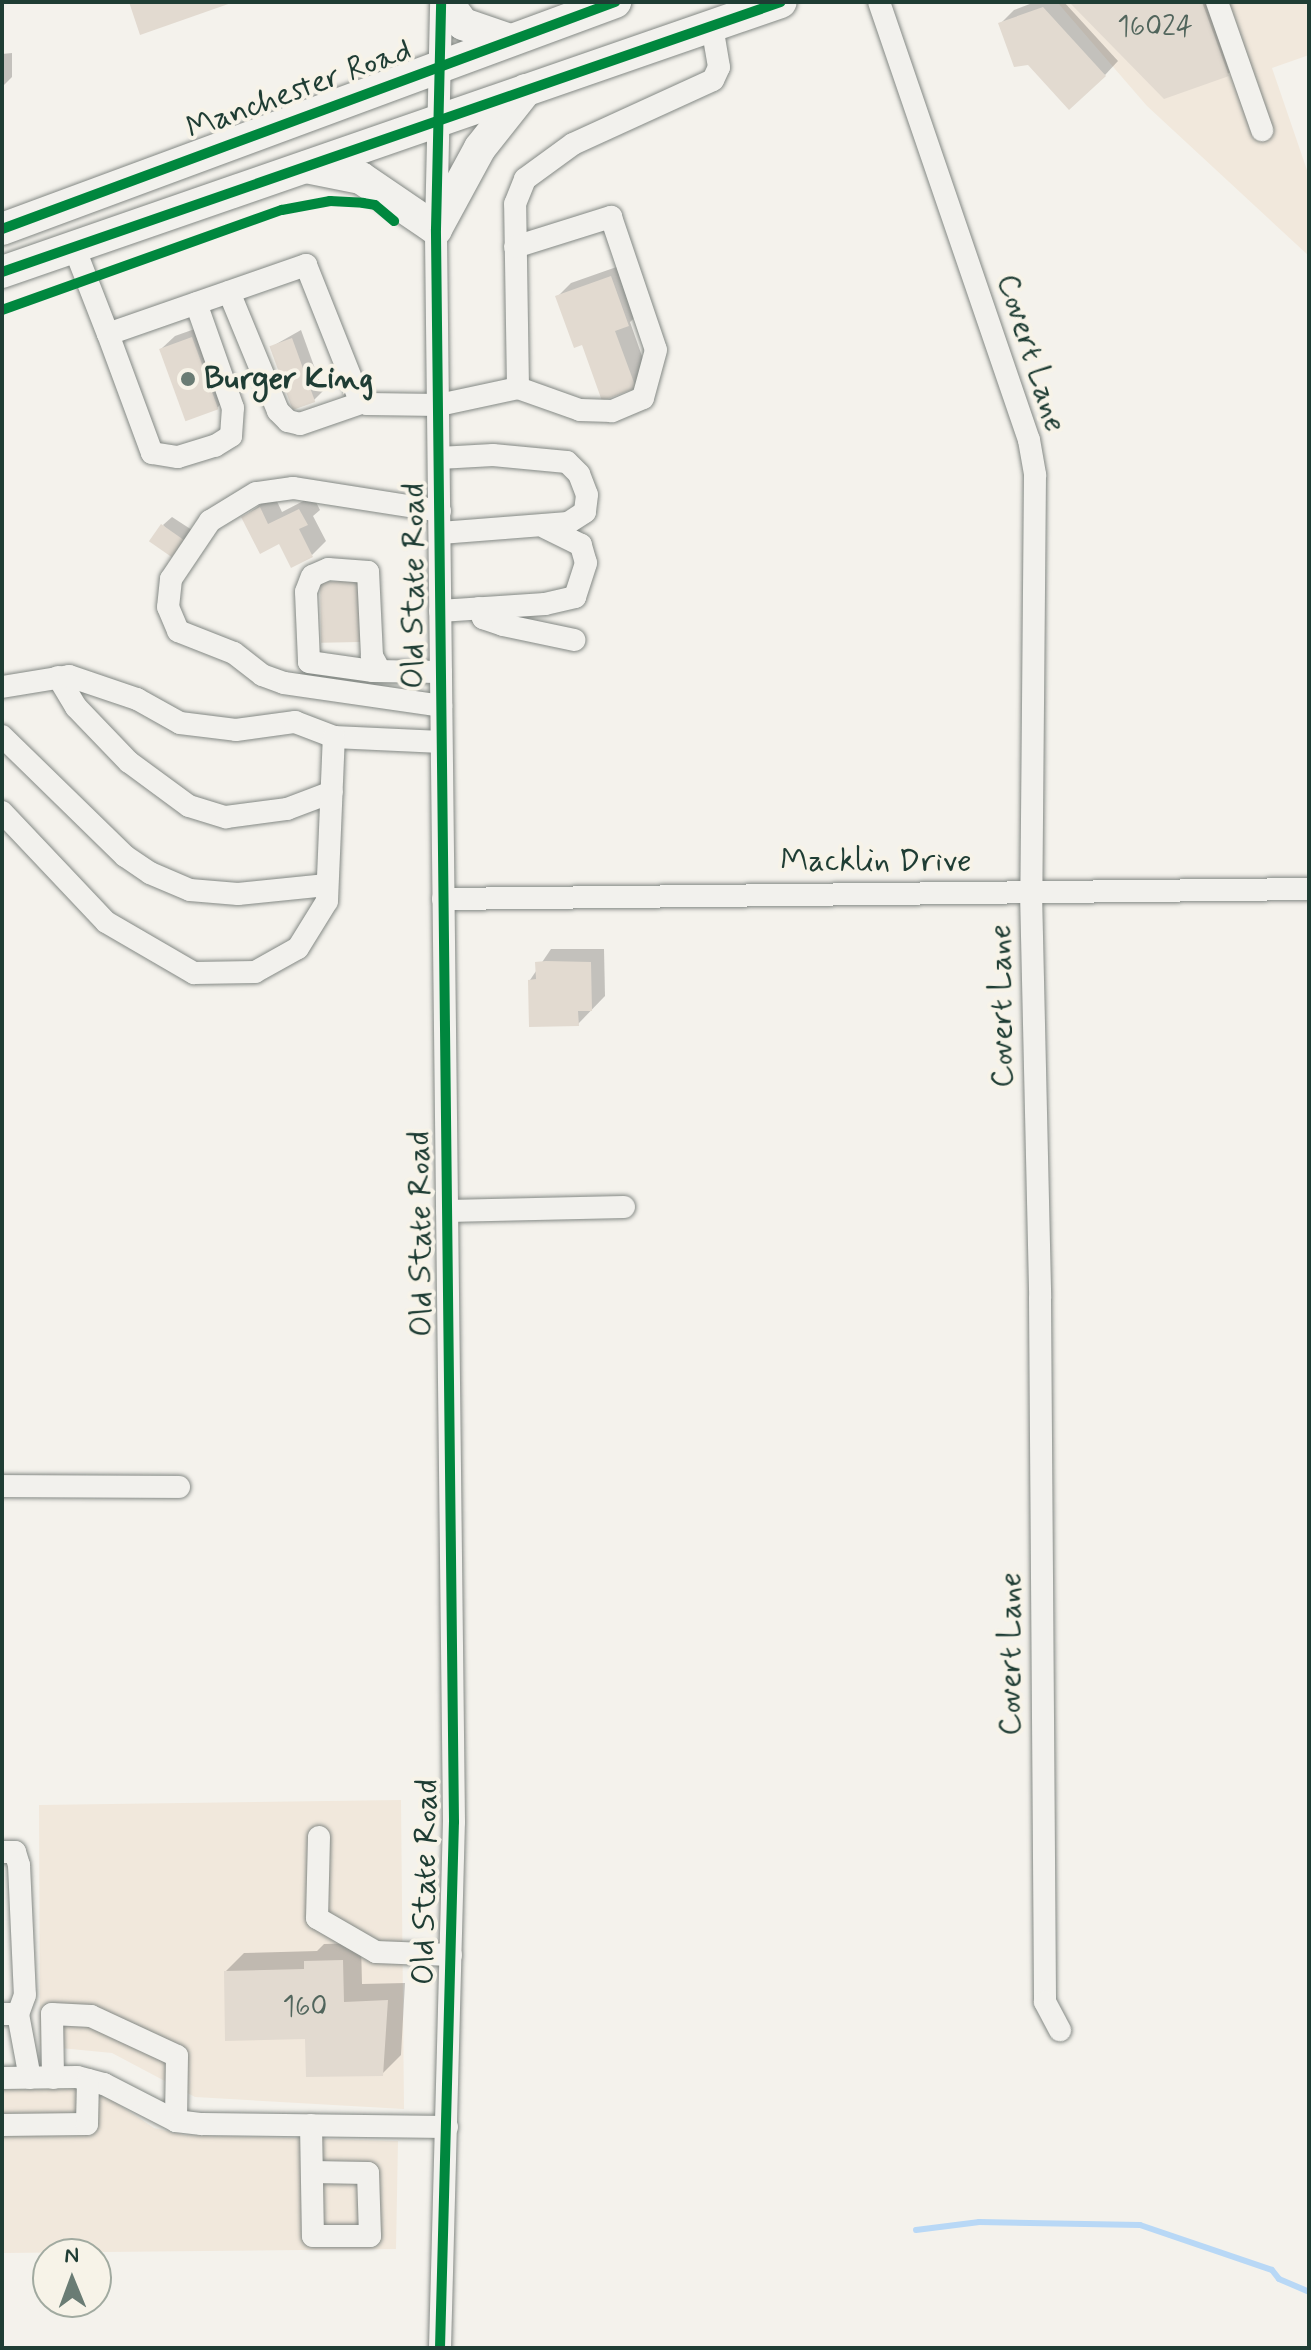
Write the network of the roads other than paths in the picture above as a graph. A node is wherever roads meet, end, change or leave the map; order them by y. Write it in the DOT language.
graph roads {
  1 [pos="441,2"];
  2 [pos="447,2"];
  3 [pos="615,2"];
  4 [pos="781,2"];
  5 [pos="879,2"];
  6 [pos="1217,2"];
  7 [pos="565,10"];
  8 [pos="712,26"];
  9 [pos="510,40"];
  10 [pos="438,66"];
  11 [pos="526,90"];
  12 [pos="437,120"];
  13 [pos="1262,130"];
  14 [pos="302,166"];
  15 [pos="2,229"];
  16 [pos="436,229"];
  17 [pos="74,247"];
  18 [pos="515,247"];
  19 [pos="2,272"];
  20 [pos="229,292"];
  21 [pos="196,303"];
  22 [pos="108,334"];
  23 [pos="518,388"];
  24 [pos="364,402"];
  25 [pos="439,405"];
  26 [pos="439,458"];
  27 [pos="440,522"];
  28 [pos="537,526"];
  29 [pos="479,608"];
  30 [pos="440,611"];
  31 [pos="574,640"];
  32 [pos="378,667"];
  33 [pos="441,672"];
  34 [pos="58,677"];
  35 [pos="2,687"];
  36 [pos="441,706"];
  37 [pos="2,736"];
  38 [pos="334,737"];
  39 [pos="441,742"];
  40 [pos="332,792"];
  41 [pos="2,812"];
  42 [pos="327,885"];
  43 [pos="1309,889"];
  44 [pos="1031,892"];
  45 [pos="443,899"];
  46 [pos="624,1207"];
  47 [pos="447,1211"];
  48 [pos="2,1486"];
  49 [pos="179,1487"];
  50 [pos="319,1837"];
  51 [pos="2,1852"];
  52 [pos="451,1955"];
  53 [pos="10,2014"];
  54 [pos="1060,2030"];
  55 [pos="2,2078"];
  56 [pos="30,2078"];
  57 [pos="53,2078"];
  58 [pos="88,2080"];
  59 [pos="176,2121"];
  60 [pos="2,2125"];
  61 [pos="311,2125"];
  62 [pos="447,2127"];
  63 [pos="312,2172"];
  64 [pos="440,2348"];
  1 -- 10 [label="street, Old State Road"];
  2 -- 9 [label="highway"];
  3 -- 7 [label="highway, Manchester Road"];
  4 -- 8 [label="highway"];
  5 -- 44 [label="street, Covert Lane"];
  6 -- 13 [label="street"];
  7 -- 9 [label="highway, Manchester Road"];
  8 -- 11 [label="highway"];
  8 -- 18 [label="street"];
  9 -- 10 [label="highway, Manchester Road"];
  10 -- 12 [label="street, Old State Road"];
  10 -- 15 [label="highway, Manchester Road"];
  11 -- 12 [label="highway"];
  11 -- 16 [label="highway"];
  12 -- 14 [label="highway"];
  12 -- 16 [label="street, Old State Road"];
  14 -- 16 [label="highway"];
  14 -- 17 [label="highway"];
  16 -- 25 [label="street, Old State Road"];
  17 -- 19 [label="highway"];
  17 -- 22 [label="street"];
  18 -- 23 [label="street"];
  18 -- 23 [label="street"];
  20 -- 21 [label="street"];
  20 -- 24 [label="street"];
  20 -- 24 [label="street"];
  21 -- 22 [label="street"];
  21 -- 22 [label="street"];
  23 -- 25 [label="street"];
  24 -- 25 [label="street"];
  25 -- 26 [label="street, Old State Road"];
  26 -- 27 [label="street, Old State Road"];
  26 -- 28 [label="street"];
  27 -- 28 [label="street"];
  27 -- 30 [label="street, Old State Road"];
  27 -- 36 [label="street"];
  28 -- 29 [label="street"];
  29 -- 30 [label="street"];
  29 -- 31 [label="street"];
  30 -- 33 [label="street, Old State Road"];
  32 -- 32 [label="street"];
  32 -- 33 [label="street"];
  33 -- 36 [label="street, Old State Road"];
  34 -- 35 [label="street"];
  34 -- 38 [label="street"];
  34 -- 40 [label="street"];
  36 -- 39 [label="street, Old State Road"];
  37 -- 42 [label="street"];
  38 -- 39 [label="street"];
  38 -- 40 [label="street"];
  39 -- 45 [label="street, Old State Road"];
  40 -- 42 [label="street"];
  41 -- 42 [label="street"];
  43 -- 44 [label="street, Macklin Drive"];
  44 -- 45 [label="street, Macklin Drive"];
  44 -- 54 [label="street, Covert Lane"];
  45 -- 47 [label="street, Old State Road"];
  46 -- 47 [label="street"];
  47 -- 52 [label="street, Old State Road"];
  48 -- 49 [label="street"];
  50 -- 52 [label="street"];
  51 -- 53 [label="street"];
  52 -- 62 [label="street, Old State Road"];
  53 -- 56 [label="street"];
  55 -- 56 [label="street"];
  56 -- 57 [label="street"];
  57 -- 58 [label="street"];
  57 -- 59 [label="street"];
  58 -- 59 [label="street"];
  58 -- 60 [label="street"];
  59 -- 61 [label="street"];
  61 -- 62 [label="street"];
  61 -- 63 [label="street"];
  62 -- 64 [label="street, Old State Road"];
}
